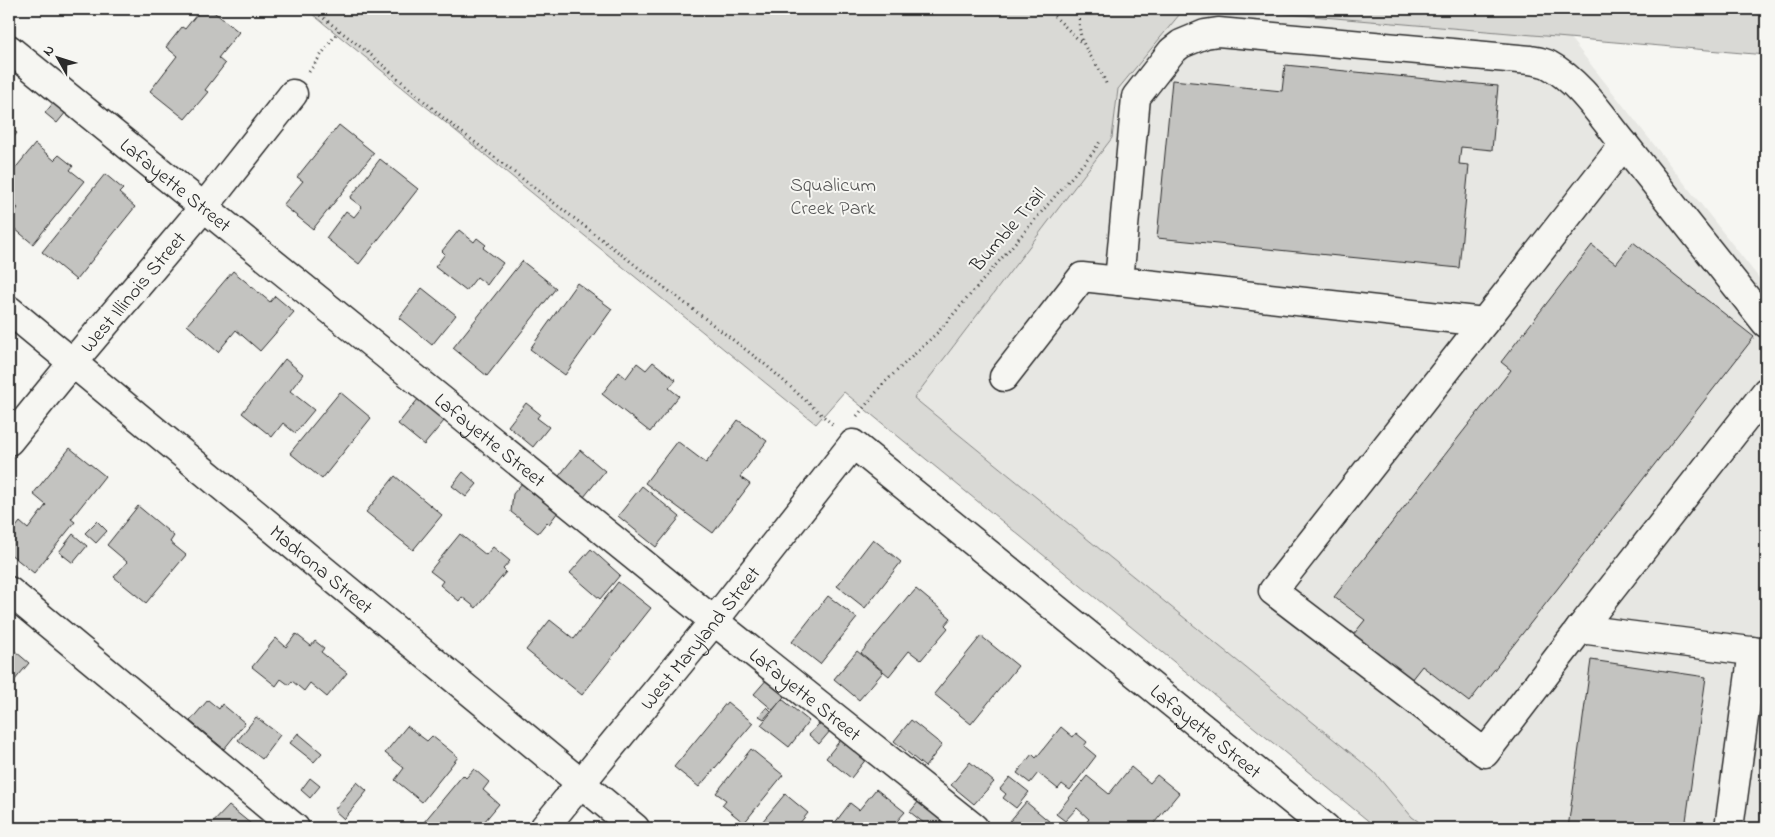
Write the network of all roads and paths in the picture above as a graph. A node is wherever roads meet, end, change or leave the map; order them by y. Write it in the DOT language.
graph roads {
  1 [pos="312,9"];
  2 [pos="1047,9"];
  3 [pos="1080,9"];
  4 [pos="339,30"];
  5 [pos="1082,43"];
  6 [pos="9,49"];
  7 [pos="1108,89"];
  8 [pos="293,94"];
  9 [pos="1104,131"];
  10 [pos="1624,144"];
  11 [pos="204,207"];
  12 [pos="1119,281"];
  13 [pos="9,310"];
  14 [pos="1484,322"];
  15 [pos="1766,323"];
  16 [pos="73,362"];
  17 [pos="1004,377"];
  18 [pos="1766,392"];
  19 [pos="9,442"];
  20 [pos="853,444"];
  21 [pos="9,591"];
  22 [pos="714,621"];
  23 [pos="1580,629"];
  24 [pos="1760,652"];
  25 [pos="581,785"];
  26 [pos="295,828"];
  27 [pos="544,828"];
  28 [pos="634,828"];
  29 [pos="974,828"];
  30 [pos="1326,828"];
  31 [pos="1729,828"];
  1 -- 4 [label="path"];
  2 -- 5 [label="path"];
  3 -- 5 [label="path"];
  4 -- 8 [label="path"];
  4 -- 20 [label="path"];
  5 -- 7 [label="path"];
  6 -- 11 [label="street, Lafayette Street"];
  8 -- 11 [label="street, West Illinois Street"];
  9 -- 20 [label="path, Bumble Trail"];
  10 -- 12 [label="street"];
  10 -- 14 [label="street"];
  10 -- 15 [label="street"];
  11 -- 16 [label="street, West Illinois Street"];
  11 -- 22 [label="street, Lafayette Street"];
  12 -- 14 [label="street"];
  12 -- 17 [label="street"];
  13 -- 16 [label="street, Madrona Street"];
  14 -- 23 [label="street"];
  16 -- 19 [label="street, West Illinois Street"];
  16 -- 25 [label="street, Madrona Street"];
  18 -- 23 [label="street"];
  20 -- 22 [label="street, West Maryland Street"];
  20 -- 30 [label="street, Lafayette Street"];
  21 -- 26 [label="street"];
  22 -- 25 [label="street, West Maryland Street"];
  22 -- 29 [label="street, Lafayette Street"];
  23 -- 24 [label="street"];
  24 -- 31 [label="street"];
  25 -- 27 [label="street, West Maryland Street"];
  25 -- 28 [label="street, Madrona Street"];
}
